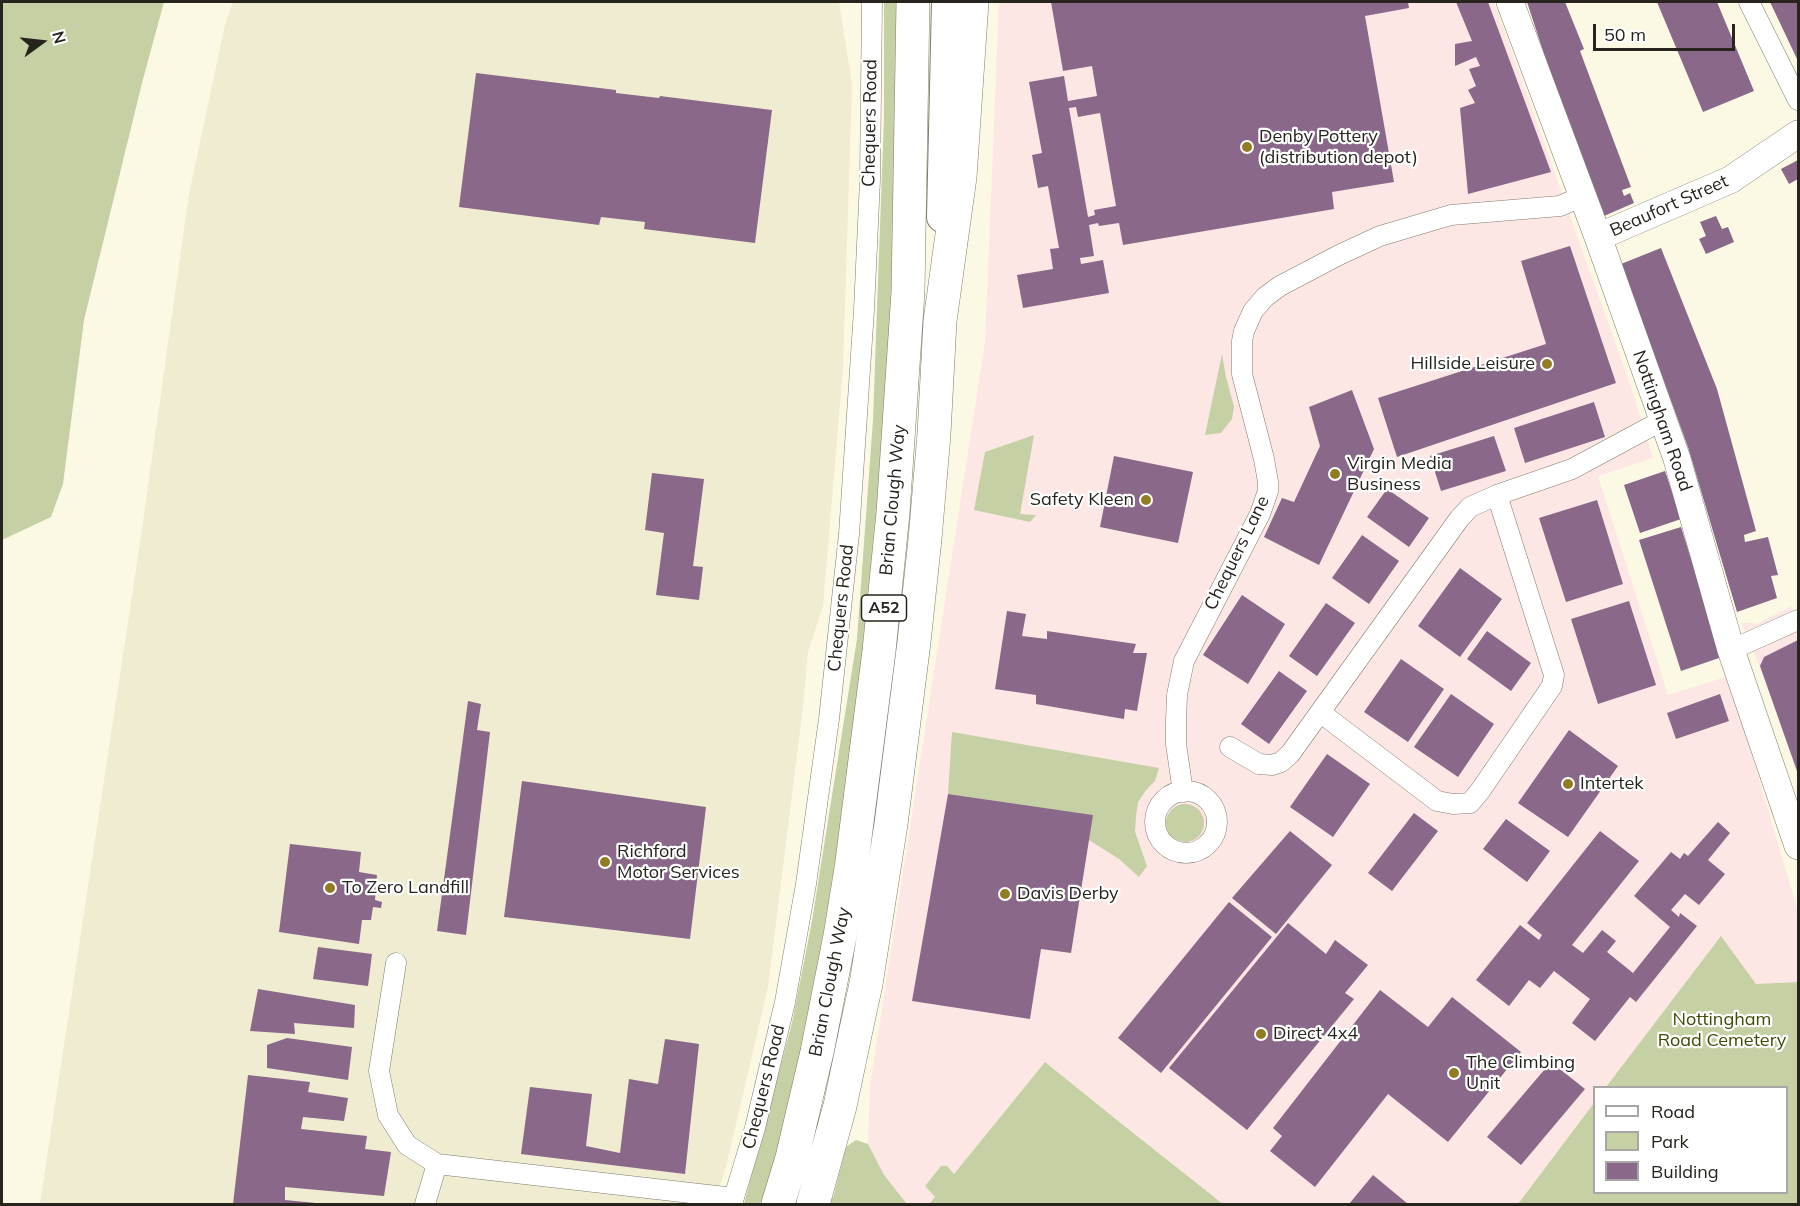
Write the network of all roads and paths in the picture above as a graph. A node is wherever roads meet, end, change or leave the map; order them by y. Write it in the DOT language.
graph roads {
  1 [pos="872,2"];
  2 [pos="914,2"];
  3 [pos="947,2"];
  4 [pos="972,2"];
  5 [pos="1510,2"];
  6 [pos="1749,2"];
  7 [pos="1798,100"];
  8 [pos="1798,134"];
  9 [pos="1583,196"];
  10 [pos="1598,237"];
  11 [pos="940,321"];
  12 [pos="1663,420"];
  13 [pos="1497,495"];
  14 [pos="1798,620"];
  15 [pos="1731,650"];
  16 [pos="1321,713"];
  17 [pos="1230,747"];
  18 [pos="1183,792"];
  19 [pos="1798,846"];
  20 [pos="396,963"];
  21 [pos="437,1164"];
  22 [pos="733,1201"];
  23 [pos="425,1204"];
  24 [pos="778,1204"];
  25 [pos="813,1204"];
  1 -- 22 [label="street, Chequers Road"];
  2 -- 24 [label="highway, Brian Clough Way / A52"];
  3 -- 11 [label="main road, Brian Clough Way / A52"];
  4 -- 11 [label="highway"];
  5 -- 9 [label="street, Nottingham Road"];
  6 -- 7 [label="street"];
  8 -- 10 [label="street, Beaufort Street"];
  9 -- 10 [label="street, Nottingham Road"];
  9 -- 18 [label="street, Chequers Lane"];
  10 -- 12 [label="street, Nottingham Road"];
  11 -- 25 [label="highway, Brian Clough Way / A52"];
  12 -- 13 [label="street"];
  12 -- 15 [label="street, Nottingham Road"];
  13 -- 16 [label="street"];
  13 -- 16 [label="street"];
  14 -- 15 [label="street"];
  15 -- 19 [label="street, Nottingham Road"];
  16 -- 17 [label="street"];
  20 -- 21 [label="street"];
  21 -- 22 [label="street"];
  21 -- 23 [label="street"];
}
